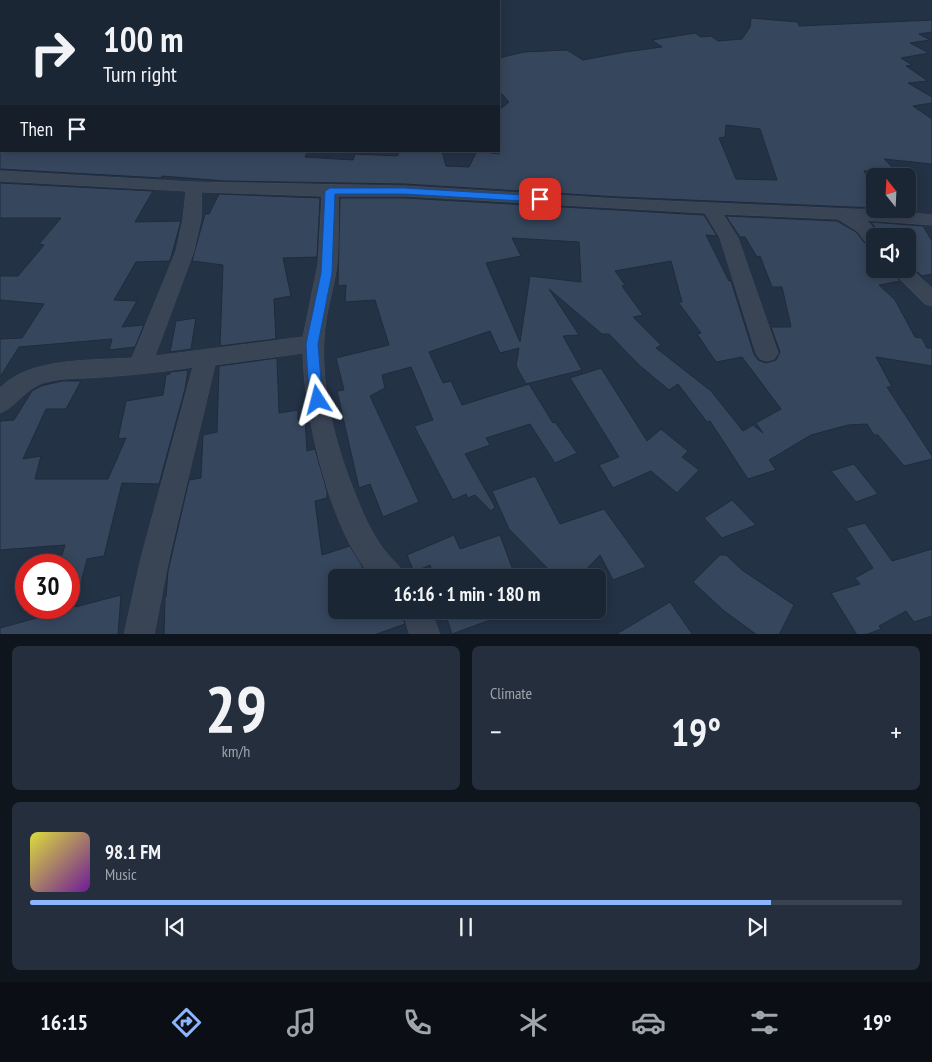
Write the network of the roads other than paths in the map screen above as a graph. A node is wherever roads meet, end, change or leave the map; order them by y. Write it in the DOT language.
graph roads {
  1 [pos="0,176"];
  2 [pos="194,187"];
  3 [pos="330,191"];
  4 [pos="711,208"];
  5 [pos="840,213"];
  6 [pos="932,220"];
  7 [pos="866,231"];
  8 [pos="909,278"];
  9 [pos="932,299"];
  10 [pos="312,344"];
  11 [pos="767,353"];
  12 [pos="206,358"];
  13 [pos="140,366"];
  14 [pos="0,404"];
  15 [pos="383,569"];
  16 [pos="420,619"];
  17 [pos="139,634"];
  18 [pos="425,634"];
  1 -- 2 [label="street"];
  2 -- 3 [label="street"];
  2 -- 13 [label="street"];
  3 -- 4 [label="street"];
  3 -- 10 [label="street"];
  4 -- 5 [label="street"];
  4 -- 11 [label="street"];
  5 -- 6 [label="street"];
  5 -- 7 [label="street"];
  8 -- 9 [label="street"];
  10 -- 12 [label="street"];
  10 -- 15 [label="street"];
  12 -- 13 [label="street"];
  12 -- 17 [label="street"];
  13 -- 14 [label="street"];
  16 -- 18 [label="street"];
}
